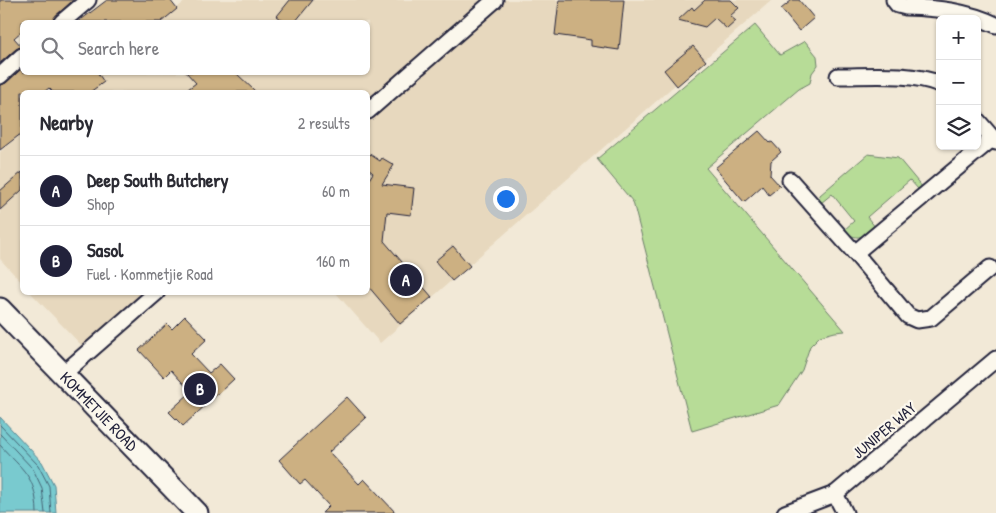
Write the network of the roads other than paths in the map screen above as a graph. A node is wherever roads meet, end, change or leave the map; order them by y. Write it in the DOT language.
graph roads {
  1 [pos="88,0"];
  2 [pos="495,0"];
  3 [pos="894,0"];
  4 [pos="64,20"];
  5 [pos="996,24"];
  6 [pos="20,58"];
  7 [pos="0,76"];
  8 [pos="838,76"];
  9 [pos="936,83"];
  10 [pos="370,109"];
  11 [pos="981,124"];
  12 [pos="995,140"];
  13 [pos="790,180"];
  14 [pos="854,254"];
  15 [pos="990,268"];
  16 [pos="154,295"];
  17 [pos="0,309"];
  18 [pos="996,359"];
  19 [pos="63,374"];
  20 [pos="835,494"];
  21 [pos="197,513"];
  22 [pos="785,513"];
  23 [pos="845,513"];
  1 -- 4 [label="street"];
  2 -- 10 [label="street"];
  3 -- 5 [label="street"];
  6 -- 7 [label="street"];
  8 -- 9 [label="street"];
  11 -- 12 [label="street"];
  12 -- 14 [label="street"];
  13 -- 14 [label="street"];
  14 -- 15 [label="street"];
  16 -- 19 [label="street"];
  17 -- 19 [label="main road, KOMMETJIE ROAD"];
  18 -- 20 [label="street, JUNIPER WAY"];
  19 -- 21 [label="main road, KOMMETJIE ROAD"];
  20 -- 22 [label="street, JUNIPER WAY"];
  20 -- 23 [label="street"];
}
